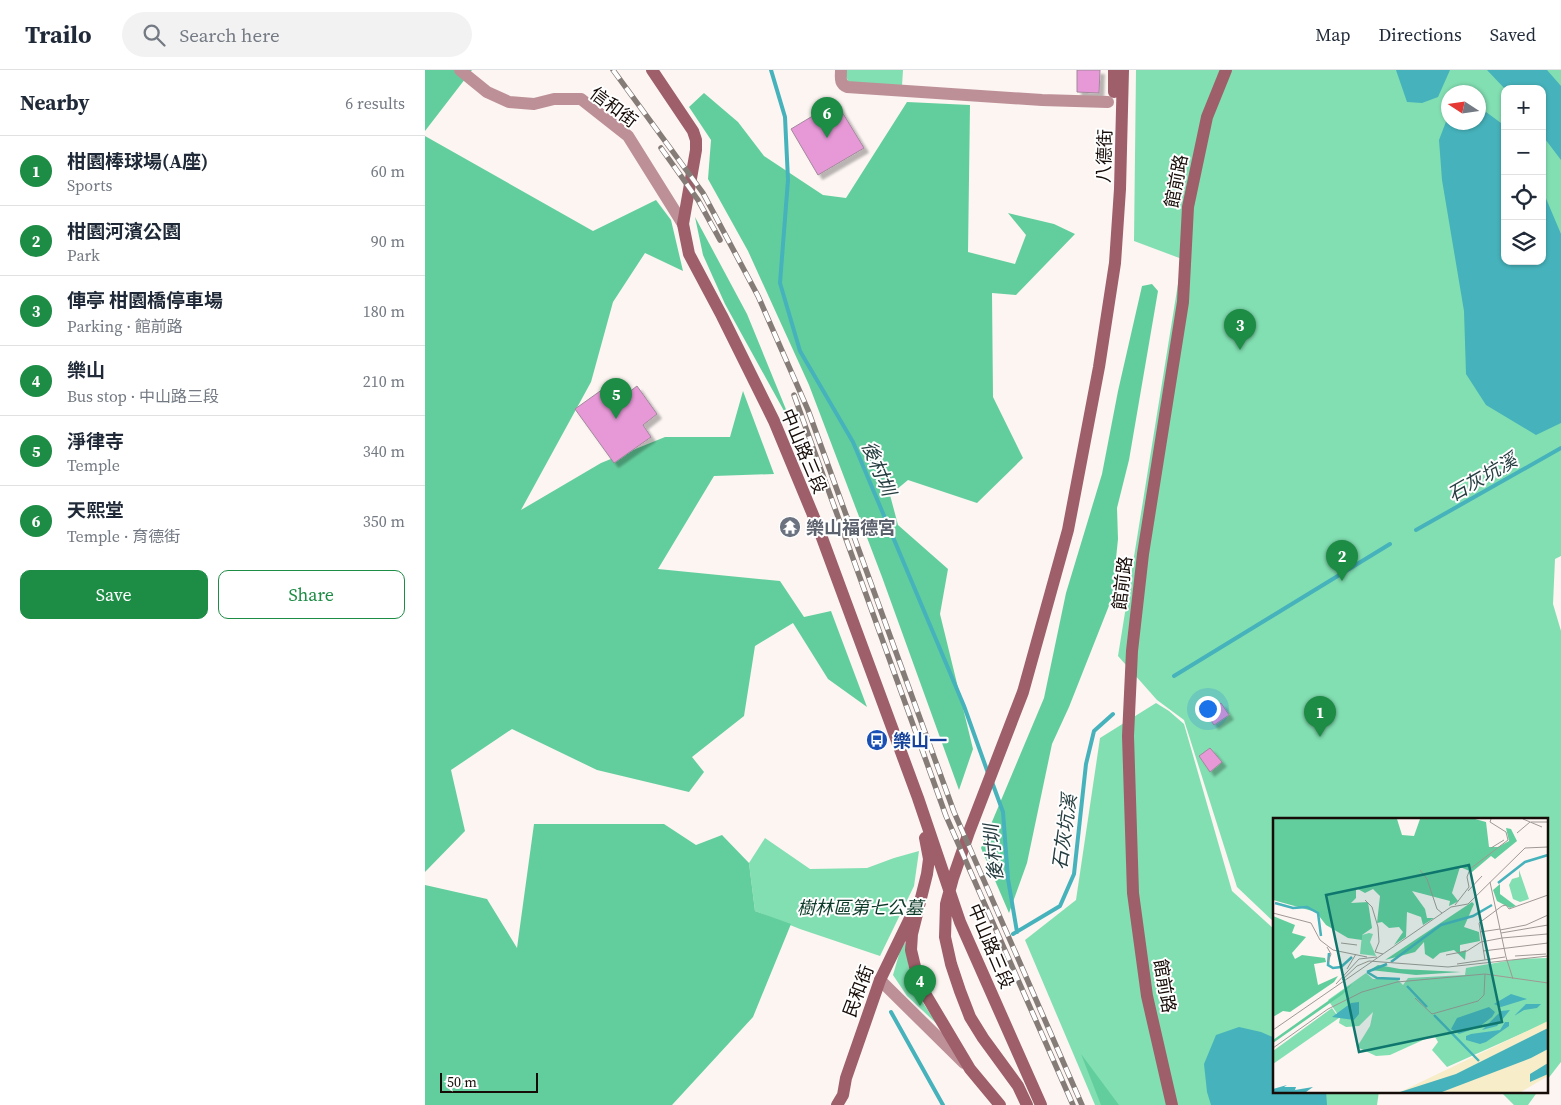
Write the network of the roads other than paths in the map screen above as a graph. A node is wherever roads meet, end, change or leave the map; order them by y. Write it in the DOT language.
graph roads {
  1 [pos="459,70"];
  2 [pos="652,70"];
  3 [pos="841,70"];
  4 [pos="1115,70"];
  5 [pos="1123,70"];
  6 [pos="1225,70"];
  7 [pos="1108,102"];
  8 [pos="683,224"];
  9 [pos="1116,243"];
  10 [pos="918,798"];
  11 [pos="921,893"];
  12 [pos="880,980"];
  13 [pos="970,1069"];
  14 [pos="837,1105"];
  15 [pos="1000,1105"];
  16 [pos="1027,1105"];
  17 [pos="1041,1105"];
  18 [pos="1172,1105"];
  1 -- 8 [label="street, 信和街"];
  2 -- 8 [label="street, 中山路三段"];
  3 -- 7 [label="street"];
  4 -- 9 [label="street, 八德街"];
  5 -- 9 [label="street, 八德街"];
  6 -- 18 [label="street, 館前路"];
  8 -- 10 [label="street, 中山路三段"];
  9 -- 16 [label="street, 八德街"];
  10 -- 11 [label="street, 中山路三段"];
  10 -- 17 [label="street, 中山路三段"];
  11 -- 12 [label="street, 民和街"];
  11 -- 13 [label="street, 中山路三段"];
  12 -- 13 [label="street"];
  12 -- 14 [label="street, 民和街"];
  13 -- 15 [label="street, 中山路三段"];
}
